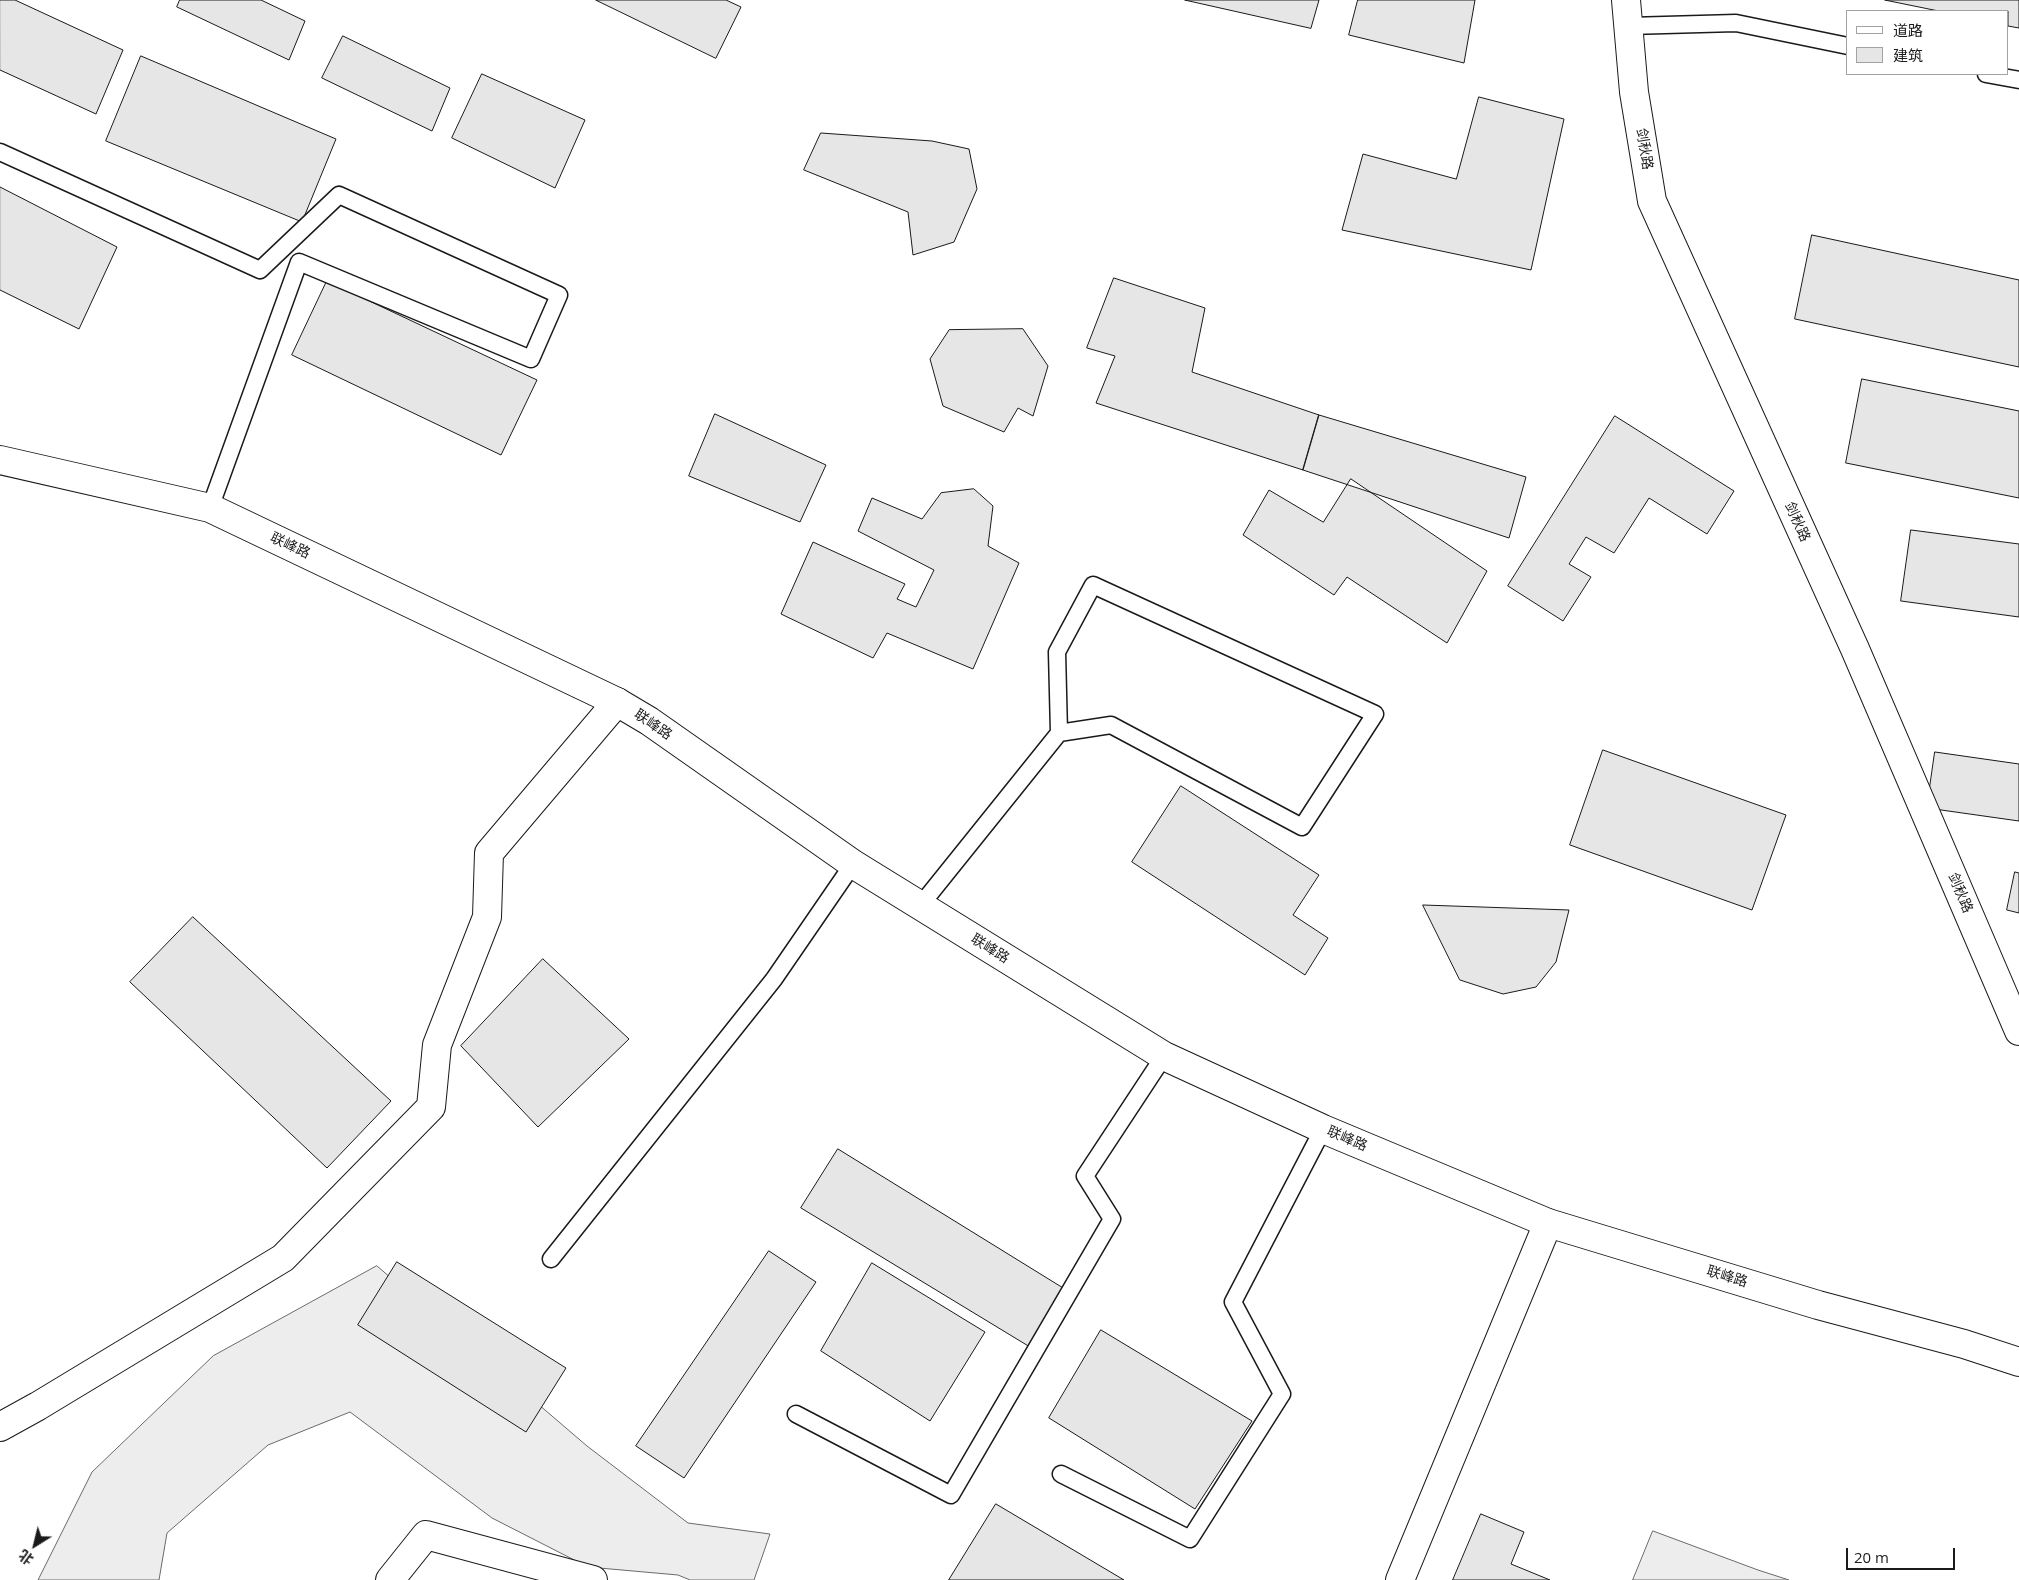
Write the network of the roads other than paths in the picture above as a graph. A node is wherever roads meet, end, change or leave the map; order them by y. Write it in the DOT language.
graph roads {
  1 [pos="1628,13"];
  2 [pos="1846,46"];
  3 [pos="1992,75"];
  4 [pos="2019,80"];
  5 [pos="0,152"];
  6 [pos="0,460"];
  7 [pos="210,508"];
  8 [pos="617,702"];
  9 [pos="1059,733"];
  10 [pos="853,864"];
  11 [pos="920,906"];
  12 [pos="2019,1031"];
  13 [pos="1164,1056"];
  14 [pos="1324,1129"];
  15 [pos="1548,1223"];
  16 [pos="551,1258"];
  17 [pos="2019,1362"];
  18 [pos="796,1414"];
  19 [pos="0,1427"];
  20 [pos="1061,1474"];
  21 [pos="390,1580"];
  22 [pos="593,1580"];
  23 [pos="1400,1580"];
  1 -- 2 [label="lane"];
  1 -- 12 [label="main road, 剑秋路"];
  3 -- 4 [label="lane"];
  5 -- 7 [label="lane"];
  6 -- 7 [label="main road, 联峰路"];
  7 -- 8 [label="main road, 联峰路"];
  8 -- 10 [label="main road, 联峰路"];
  8 -- 19 [label="main road"];
  9 -- 9 [label="lane"];
  9 -- 11 [label="lane"];
  10 -- 11 [label="main road, 联峰路"];
  10 -- 16 [label="lane"];
  11 -- 13 [label="main road, 联峰路"];
  13 -- 14 [label="main road, 联峰路"];
  13 -- 18 [label="lane"];
  14 -- 15 [label="main road, 联峰路"];
  14 -- 20 [label="lane"];
  15 -- 17 [label="main road, 联峰路"];
  15 -- 23 [label="main road"];
  21 -- 22 [label="main road"];
}
